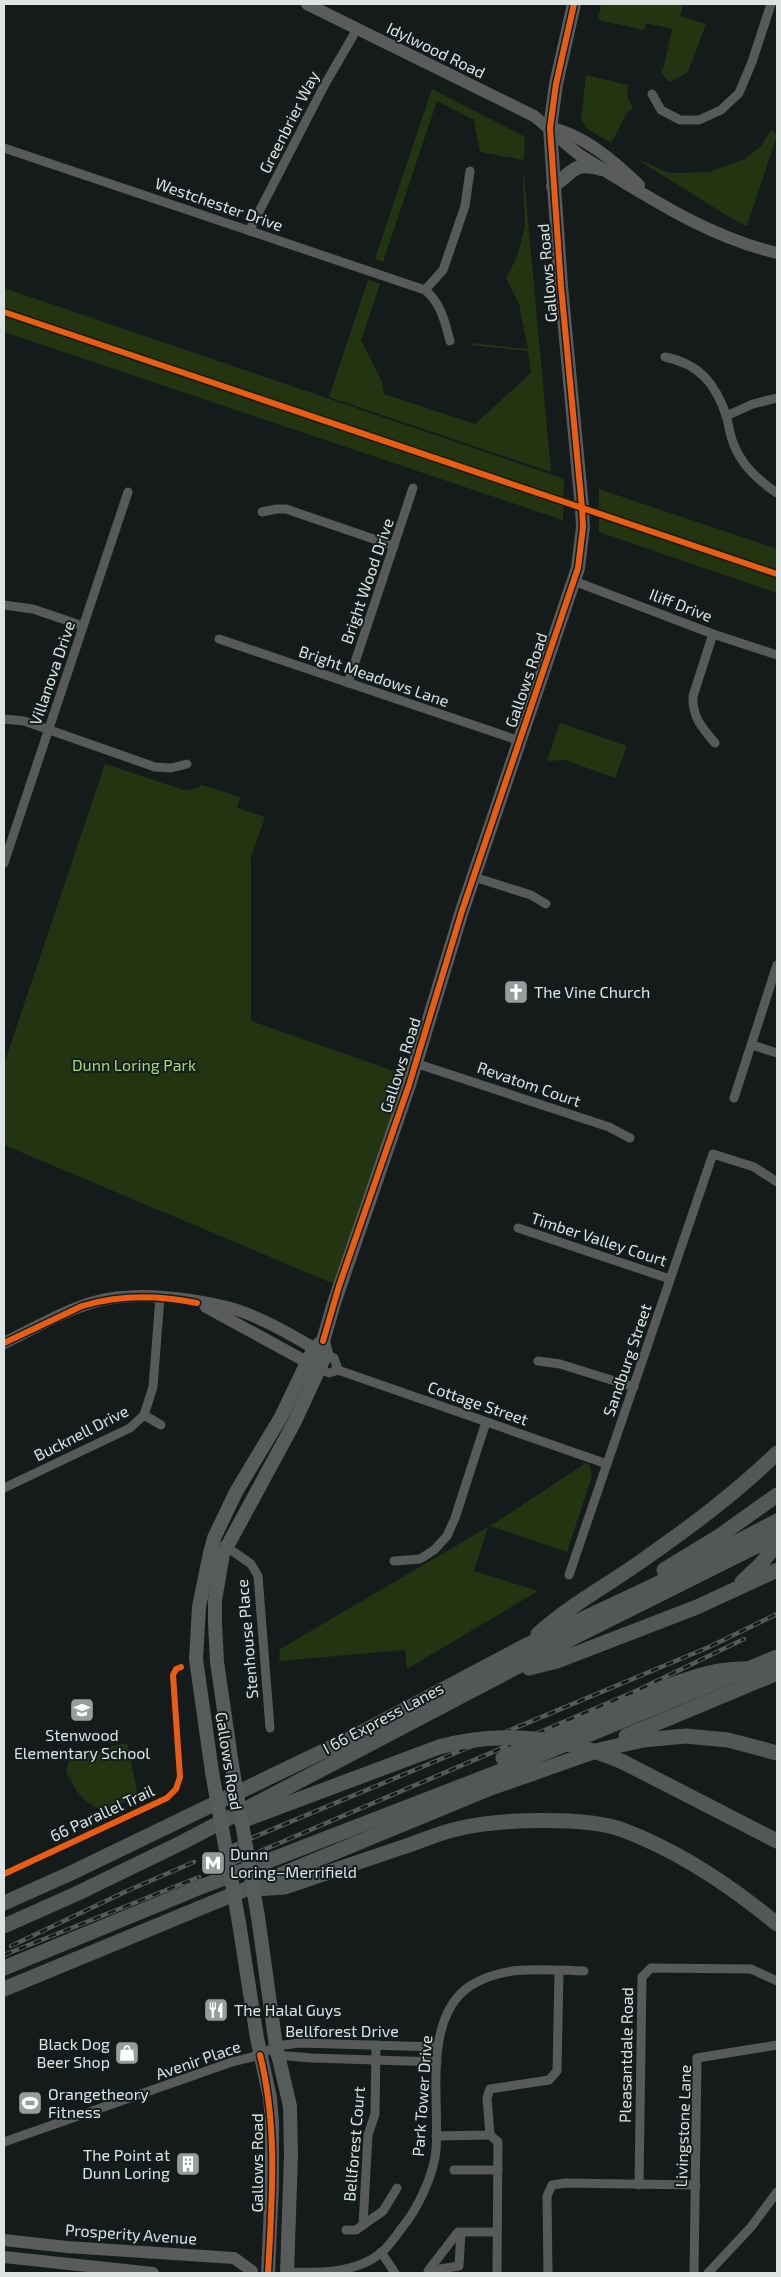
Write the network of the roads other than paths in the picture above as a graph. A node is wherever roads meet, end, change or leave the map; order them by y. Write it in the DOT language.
graph roads {
  1 [pos="307,4"];
  2 [pos="574,4"];
  3 [pos="771,4"];
  4 [pos="357,29"];
  5 [pos="652,94"];
  6 [pos="550,128"];
  7 [pos="4,148"];
  8 [pos="602,169"];
  9 [pos="470,171"];
  10 [pos="553,186"];
  11 [pos="660,203"];
  12 [pos="249,230"];
  13 [pos="777,253"];
  14 [pos="425,290"];
  15 [pos="450,341"];
  16 [pos="665,357"];
  17 [pos="777,398"];
  18 [pos="726,416"];
  19 [pos="413,488"];
  20 [pos="128,492"];
  21 [pos="777,493"];
  22 [pos="262,512"];
  23 [pos="394,546"];
  24 [pos="574,581"];
  25 [pos="4,605"];
  26 [pos="83,626"];
  27 [pos="713,634"];
  28 [pos="219,639"];
  29 [pos="777,655"];
  30 [pos="348,683"];
  31 [pos="4,719"];
  32 [pos="49,729"];
  33 [pos="520,741"];
  34 [pos="716,744"];
  35 [pos="187,764"];
  36 [pos="4,863"];
  37 [pos="474,877"];
  38 [pos="546,904"];
  39 [pos="777,965"];
  40 [pos="752,1045"];
  41 [pos="777,1053"];
  42 [pos="415,1063"];
  43 [pos="734,1098"];
  44 [pos="630,1138"];
  45 [pos="777,1182"];
  46 [pos="518,1228"];
  47 [pos="670,1279"];
  48 [pos="160,1297"];
  49 [pos="197,1303"];
  50 [pos="4,1343"];
  51 [pos="321,1347"];
  52 [pos="538,1361"];
  53 [pos="314,1366"];
  54 [pos="338,1370"];
  55 [pos="634,1387"];
  56 [pos="144,1415"];
  57 [pos="486,1422"];
  58 [pos="161,1425"];
  59 [pos="777,1453"];
  60 [pos="608,1464"];
  61 [pos="4,1488"];
  62 [pos="777,1494"];
  63 [pos="777,1521"];
  64 [pos="777,1536"];
  65 [pos="214,1538"];
  66 [pos="777,1543"];
  67 [pos="226,1546"];
  68 [pos="394,1561"];
  69 [pos="777,1570"];
  70 [pos="569,1575"];
  71 [pos="627,1599"];
  72 [pos="697,1607"];
  73 [pos="525,1646"];
  74 [pos="777,1657"];
  75 [pos="508,1672"];
  76 [pos="777,1673"];
  77 [pos="270,1728"];
  78 [pos="777,1753"];
  79 [pos="562,1763"];
  80 [pos="332,1838"];
  81 [pos="777,1841"];
  82 [pos="181,1843"];
  83 [pos="242,1890"];
  84 [pos="4,1902"];
  85 [pos="777,1924"];
  86 [pos="4,1926"];
  87 [pos="4,1968"];
  88 [pos="559,1970"];
  89 [pos="584,1971"];
  90 [pos="777,1981"];
  91 [pos="4,1989"];
  92 [pos="376,2045"];
  93 [pos="777,2045"];
  94 [pos="438,2047"];
  95 [pos="277,2051"];
  96 [pos="260,2055"];
  97 [pos="375,2060"];
  98 [pos="437,2062"];
  99 [pos="490,2135"];
  100 [pos="436,2136"];
  101 [pos="4,2142"];
  102 [pos="454,2170"];
  103 [pos="498,2170"];
  104 [pos="638,2185"];
  105 [pos="696,2185"];
  106 [pos="397,2188"];
  107 [pos="777,2192"];
  108 [pos="363,2225"];
  109 [pos="346,2230"];
  110 [pos="461,2232"];
  111 [pos="497,2232"];
  112 [pos="4,2240"];
  113 [pos="381,2252"];
  114 [pos="175,2254"];
  115 [pos="4,2257"];
  116 [pos="115,2269"];
  117 [pos="459,2270"];
  118 [pos="248,2272"];
  119 [pos="268,2272"];
  120 [pos="287,2272"];
  121 [pos="153,2273"];
  122 [pos="396,2273"];
  123 [pos="497,2273"];
  124 [pos="548,2273"];
  125 [pos="694,2273"];
  126 [pos="708,2273"];
  1 -- 4 [label="main road, Idylwood Road"];
  2 -- 6 [label="main road, Gallows Road"];
  3 -- 5 [label="street"];
  4 -- 6 [label="main road, Idylwood Road"];
  4 -- 12 [label="street, Greenbrier Way"];
  6 -- 8 [label="main road, Idylwood Road"];
  6 -- 10 [label="main road, Gallows Road"];
  6 -- 11 [label="main road, Idylwood Road"];
  7 -- 12 [label="street, Westchester Drive"];
  8 -- 10 [label="main road"];
  8 -- 11 [label="main road, Idylwood Road"];
  9 -- 14 [label="street"];
  10 -- 24 [label="main road, Gallows Road"];
  11 -- 13 [label="main road, Idylwood Road"];
  12 -- 14 [label="street, Westchester Drive"];
  14 -- 15 [label="street"];
  16 -- 18 [label="street"];
  17 -- 18 [label="street"];
  18 -- 21 [label="street"];
  19 -- 23 [label="street, Bright Wood Drive"];
  20 -- 26 [label="street, Villanova Drive"];
  22 -- 23 [label="street"];
  23 -- 30 [label="street, Bright Wood Drive"];
  24 -- 27 [label="street, Iliff Drive"];
  24 -- 33 [label="main road, Gallows Road"];
  25 -- 26 [label="street"];
  26 -- 32 [label="street, Villanova Drive"];
  27 -- 29 [label="street, Iliff Drive"];
  27 -- 34 [label="street"];
  28 -- 30 [label="street, Bright Meadows Lane"];
  30 -- 33 [label="street, Bright Meadows Lane"];
  31 -- 32 [label="street"];
  32 -- 35 [label="street"];
  32 -- 36 [label="street, Villanova Drive"];
  33 -- 37 [label="main road, Gallows Road"];
  37 -- 38 [label="street"];
  37 -- 42 [label="main road, Gallows Road"];
  39 -- 40 [label="street"];
  40 -- 41 [label="street"];
  40 -- 43 [label="street"];
  42 -- 44 [label="street, Revatom Court"];
  42 -- 51 [label="main road, Gallows Road"];
  45 -- 47 [label="street, Sandburg Street"];
  46 -- 47 [label="street, Timber Valley Court"];
  47 -- 55 [label="street, Sandburg Street"];
  48 -- 49 [label="main road, Cottage Street"];
  48 -- 50 [label="main road, Cottage Street"];
  48 -- 56 [label="street, Bucknell Drive"];
  49 -- 51 [label="main road, Cottage Street"];
  49 -- 53 [label="main road, Cottage Street"];
  51 -- 53 [label="main road, Gallows Road"];
  51 -- 54 [label="street, Cottage Street"];
  52 -- 55 [label="street"];
  53 -- 54 [label="street, Cottage Street"];
  53 -- 65 [label="main road, Gallows Road"];
  53 -- 67 [label="main road, Gallows Road"];
  54 -- 57 [label="street, Cottage Street"];
  55 -- 60 [label="street, Sandburg Street"];
  56 -- 58 [label="street"];
  56 -- 61 [label="street, Bucknell Drive"];
  57 -- 60 [label="street, Cottage Street"];
  57 -- 68 [label="street"];
  59 -- 73 [label="highway"];
  60 -- 70 [label="street, Sandburg Street"];
  62 -- 71 [label="highway"];
  63 -- 71 [label="highway"];
  64 -- 75 [label="highway, I 66 Express Lanes"];
  65 -- 67 [label="street, Stenhouse Place"];
  65 -- 96 [label="main road, Gallows Road, bridge"];
  66 -- 72 [label="highway"];
  67 -- 77 [label="street, Stenhouse Place"];
  67 -- 95 [label="main road, Gallows Road, bridge"];
  69 -- 72 [label="highway"];
  71 -- 73 [label="highway"];
  72 -- 75 [label="highway"];
  73 -- 84 [label="highway"];
  74 -- 80 [label="highway"];
  75 -- 82 [label="highway, I 66 Express Lanes"];
  76 -- 79 [label="highway"];
  76 -- 80 [label="highway, bridge"];
  78 -- 79 [label="highway"];
  79 -- 83 [label="highway"];
  80 -- 87 [label="highway"];
  81 -- 82 [label="highway, bridge"];
  82 -- 86 [label="highway, I 66 Express Lanes"];
  83 -- 85 [label="highway"];
  83 -- 91 [label="highway"];
  88 -- 89 [label="street, Park Tower Drive"];
  88 -- 94 [label="street, Park Tower Drive"];
  88 -- 99 [label="street"];
  90 -- 104 [label="street, Pleasantdale Road"];
  92 -- 94 [label="street, Bellforest Drive"];
  92 -- 95 [label="street, Bellforest Drive"];
  92 -- 97 [label="street, Bellforest Court"];
  93 -- 105 [label="street, Livingstone Lane"];
  94 -- 98 [label="street, Park Tower Drive"];
  95 -- 96 [label="street, Avenir Place"];
  95 -- 97 [label="street, Bellforest Drive"];
  95 -- 120 [label="main road, Gallows Road"];
  96 -- 101 [label="street, Avenir Place"];
  96 -- 119 [label="main road, Gallows Road"];
  97 -- 98 [label="street, Bellforest Drive"];
  97 -- 108 [label="street, Bellforest Court"];
  98 -- 100 [label="street, Park Tower Drive"];
  99 -- 100 [label="street"];
  99 -- 103 [label="street"];
  100 -- 113 [label="street, Park Tower Drive"];
  102 -- 103 [label="street"];
  103 -- 111 [label="street"];
  104 -- 105 [label="street"];
  104 -- 124 [label="street"];
  105 -- 125 [label="street, Livingstone Lane"];
  106 -- 108 [label="street, Bellforest Court"];
  107 -- 126 [label="street"];
  108 -- 109 [label="street"];
  110 -- 111 [label="street"];
  110 -- 117 [label="street"];
  110 -- 117 [label="street"];
  111 -- 123 [label="street"];
  112 -- 114 [label="main road, Prosperity Avenue"];
  113 -- 120 [label="street, Park Tower Drive"];
  113 -- 122 [label="street"];
  114 -- 116 [label="main road"];
  114 -- 118 [label="main road, Prosperity Avenue"];
  115 -- 116 [label="main road"];
  116 -- 121 [label="main road"];
  118 -- 119 [label="main road, Prosperity Avenue"];
  119 -- 120 [label="main road, Prosperity Avenue"];
}
